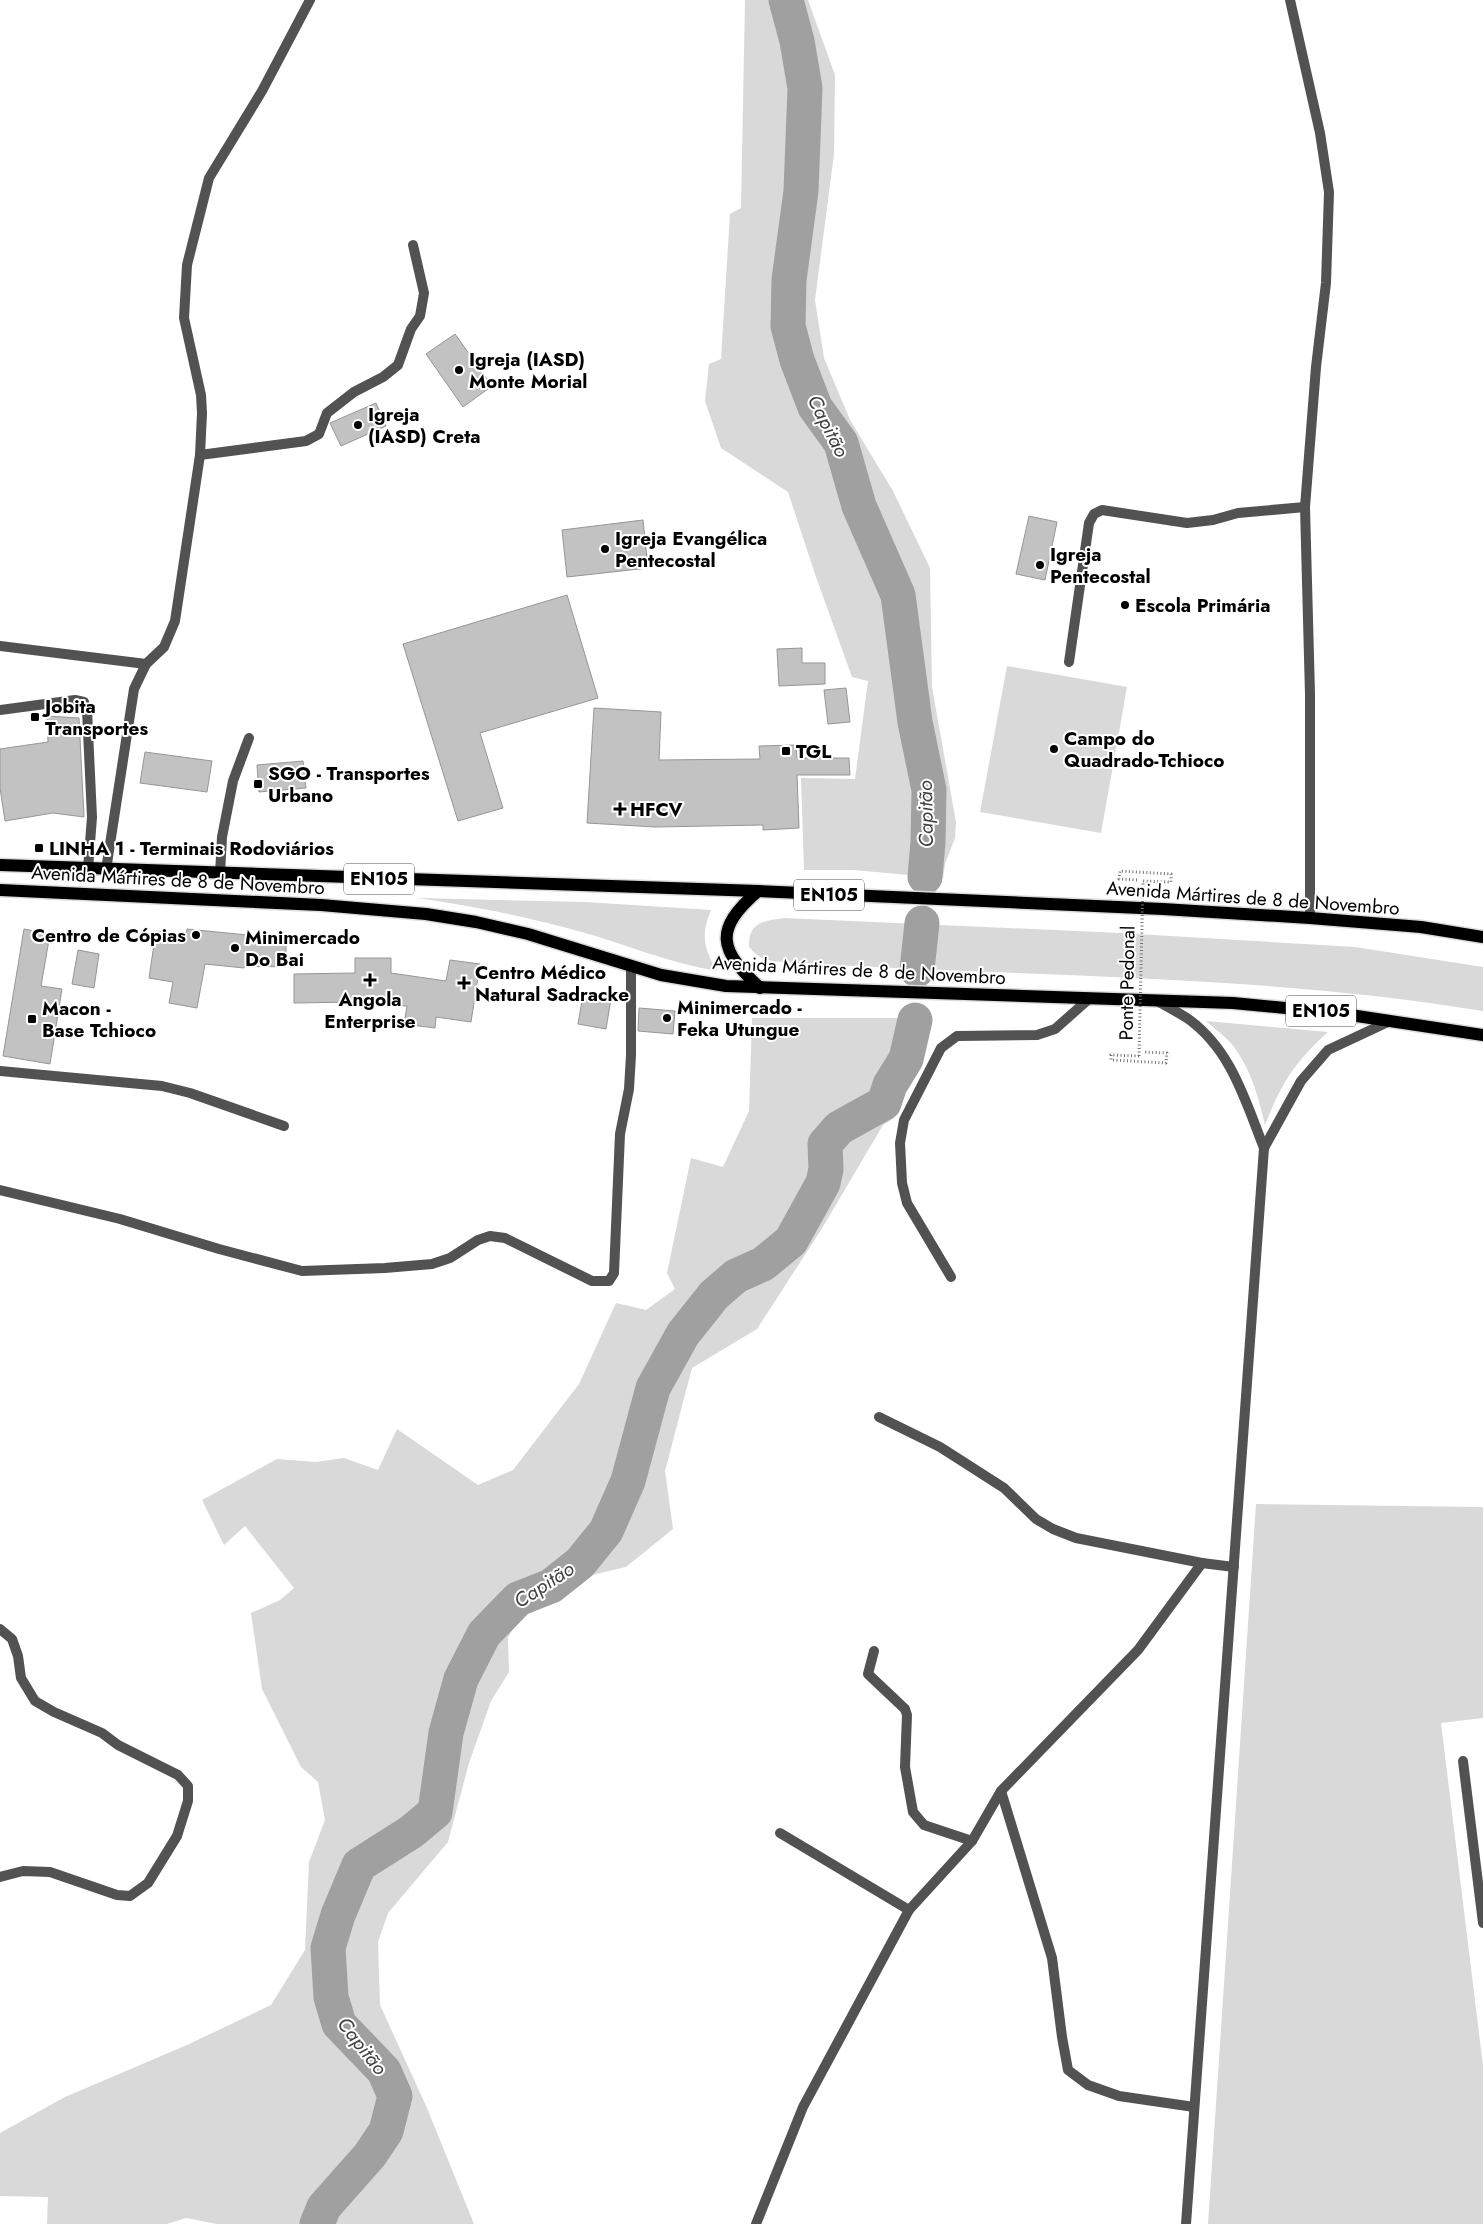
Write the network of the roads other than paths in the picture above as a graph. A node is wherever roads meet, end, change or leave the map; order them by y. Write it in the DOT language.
graph roads {
  1 [pos="310,0"];
  2 [pos="1290,0"];
  3 [pos="413,245"];
  4 [pos="200,456"];
  5 [pos="1305,507"];
  6 [pos="0,646"];
  7 [pos="1069,662"];
  8 [pos="146,664"];
  9 [pos="0,710"];
  10 [pos="249,738"];
  11 [pos="0,865"];
  12 [pos="88,869"];
  13 [pos="106,870"];
  14 [pos="220,874"];
  15 [pos="0,890"];
  16 [pos="758,891"];
  17 [pos="1310,918"];
  18 [pos="1483,937"];
  19 [pos="631,966"];
  20 [pos="760,988"];
  21 [pos="1090,998"];
  22 [pos="1157,1001"];
  23 [pos="1391,1020"];
  24 [pos="1483,1035"];
  25 [pos="0,1071"];
  26 [pos="284,1126"];
  27 [pos="1264,1148"];
  28 [pos="0,1190"];
  29 [pos="951,1277"];
  30 [pos="879,1417"];
  31 [pos="1202,1563"];
  32 [pos="1234,1567"];
  33 [pos="0,1629"];
  34 [pos="874,1651"];
  35 [pos="1463,1761"];
  36 [pos="1001,1791"];
  37 [pos="780,1833"];
  38 [pos="972,1840"];
  39 [pos="0,1877"];
  40 [pos="909,1910"];
  41 [pos="1483,1923"];
  42 [pos="1194,2107"];
  43 [pos="756,2224"];
  44 [pos="1186,2224"];
  1 -- 4 [label="street"];
  2 -- 5 [label="street"];
  3 -- 4 [label="street"];
  4 -- 8 [label="street"];
  5 -- 7 [label="street"];
  5 -- 17 [label="street"];
  6 -- 8 [label="street"];
  8 -- 13 [label="street"];
  9 -- 12 [label="street"];
  10 -- 14 [label="street"];
  11 -- 12 [label="main road, Avenida Mártires de 8 de Novembro / EN105"];
  12 -- 13 [label="main road, Avenida Mártires de 8 de Novembro / EN105"];
  13 -- 14 [label="main road, Avenida Mártires de 8 de Novembro / EN105"];
  14 -- 16 [label="main road, Avenida Mártires de 8 de Novembro / EN105"];
  15 -- 19 [label="main road, Avenida Mártires de 8 de Novembro / EN105"];
  16 -- 17 [label="main road, Avenida Mártires de 8 de Novembro / EN105"];
  16 -- 20 [label="main road"];
  17 -- 18 [label="main road, Avenida Mártires de 8 de Novembro / EN105"];
  19 -- 20 [label="main road, Avenida Mártires de 8 de Novembro / EN105"];
  19 -- 28 [label="street"];
  20 -- 21 [label="main road, Avenida Mártires de 8 de Novembro / EN105"];
  21 -- 22 [label="main road, Avenida Mártires de 8 de Novembro / EN105"];
  21 -- 29 [label="street"];
  22 -- 23 [label="main road, Avenida Mártires de 8 de Novembro / EN105"];
  22 -- 27 [label="street"];
  23 -- 24 [label="main road, Avenida Mártires de 8 de Novembro / EN105"];
  23 -- 27 [label="street"];
  25 -- 26 [label="street"];
  27 -- 32 [label="street"];
  30 -- 31 [label="street"];
  31 -- 32 [label="street"];
  31 -- 36 [label="street"];
  32 -- 42 [label="street"];
  33 -- 39 [label="street"];
  34 -- 38 [label="street"];
  35 -- 41 [label="street"];
  36 -- 38 [label="street"];
  36 -- 42 [label="street"];
  37 -- 40 [label="street"];
  38 -- 40 [label="street"];
  40 -- 43 [label="street"];
  42 -- 44 [label="street"];
}
